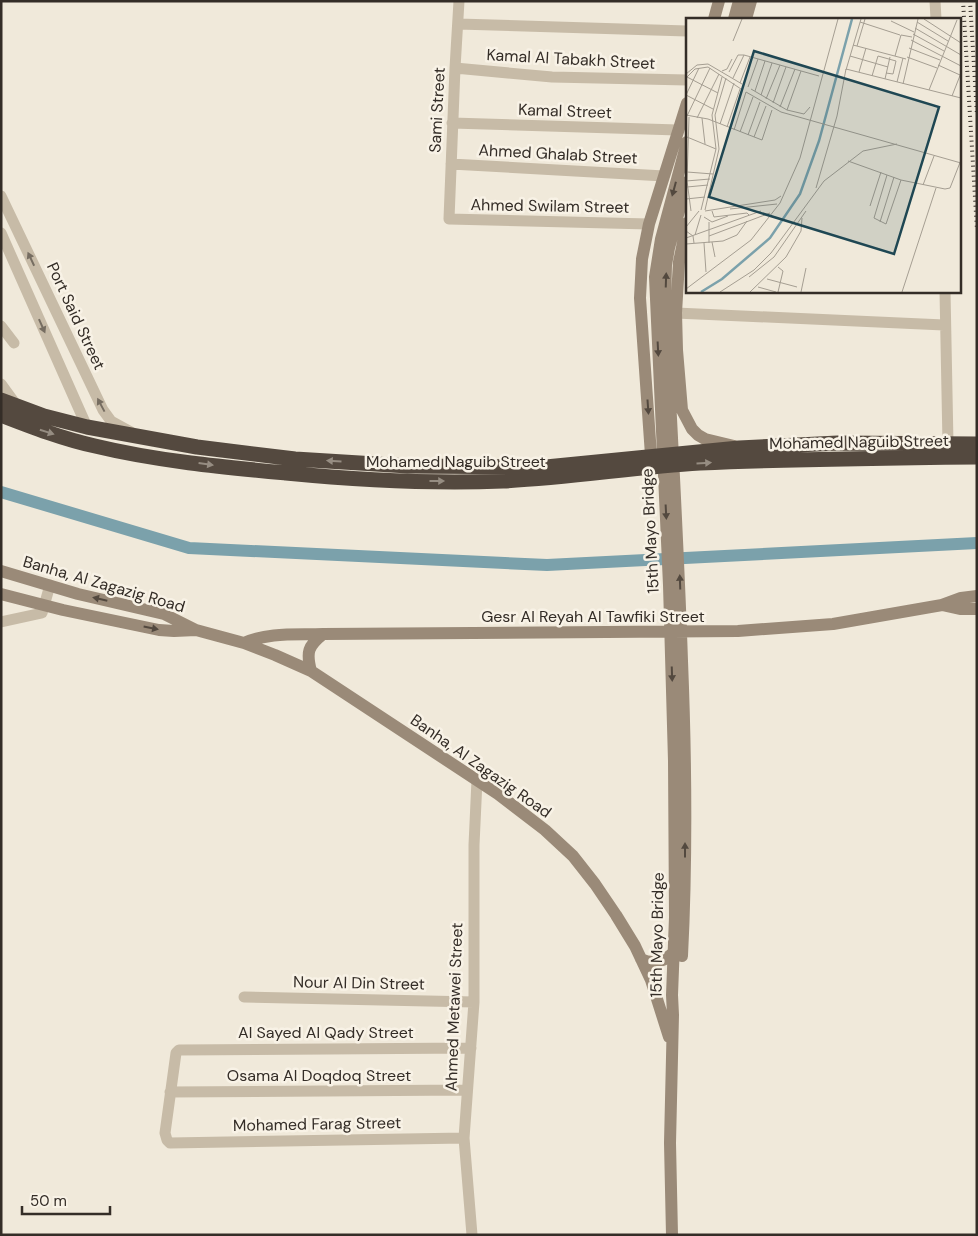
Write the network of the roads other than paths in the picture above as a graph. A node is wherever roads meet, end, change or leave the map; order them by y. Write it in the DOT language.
graph roads {
  1 [pos="459,1"];
  2 [pos="720,1"];
  3 [pos="739,1"];
  4 [pos="751,1"];
  5 [pos="935,1"];
  6 [pos="714,18"];
  7 [pos="734,18"];
  8 [pos="746,18"];
  9 [pos="936,18"];
  10 [pos="458,24"];
  11 [pos="686,31"];
  12 [pos="455,68"];
  13 [pos="686,80"];
  14 [pos="686,106"];
  15 [pos="452,123"];
  16 [pos="678,130"];
  17 [pos="686,146"];
  18 [pos="451,164"];
  19 [pos="664,176"];
  20 [pos="686,186"];
  21 [pos="1,196"];
  22 [pos="450,220"];
  23 [pos="649,224"];
  24 [pos="1,233"];
  25 [pos="686,233"];
  26 [pos="683,262"];
  27 [pos="945,292"];
  28 [pos="676,313"];
  29 [pos="944,325"];
  30 [pos="1,326"];
  31 [pos="14,342"];
  32 [pos="1,384"];
  33 [pos="1,400"];
  34 [pos="16,406"];
  35 [pos="1,415"];
  36 [pos="87,427"];
  37 [pos="137,436"];
  38 [pos="948,444"];
  39 [pos="977,444"];
  40 [pos="738,448"];
  41 [pos="858,450"];
  42 [pos="651,455"];
  43 [pos="977,457"];
  44 [pos="382,464"];
  45 [pos="408,474"];
  46 [pos="378,480"];
  47 [pos="1,571"];
  48 [pos="50,585"];
  49 [pos="1,594"];
  50 [pos="977,596"];
  51 [pos="942,605"];
  52 [pos="44,606"];
  53 [pos="977,609"];
  54 [pos="1,622"];
  55 [pos="196,630"];
  56 [pos="323,634"];
  57 [pos="244,643"];
  58 [pos="311,671"];
  59 [pos="477,780"];
  60 [pos="680,917"];
  61 [pos="674,952"];
  62 [pos="641,959"];
  63 [pos="244,997"];
  64 [pos="474,1002"];
  65 [pos="673,1015"];
  66 [pos="471,1048"];
  67 [pos="673,1050"];
  68 [pos="467,1090"];
  69 [pos="170,1092"];
  70 [pos="464,1138"];
  71 [pos="472,1235"];
  72 [pos="672,1235"];
  1 -- 10 [label="street, Sami Street"];
  2 -- 6 [label="main road"];
  3 -- 7 [label="main road"];
  4 -- 8 [label="main road"];
  5 -- 9 [label="street"];
  10 -- 11 [label="street"];
  10 -- 12 [label="street, Sami Street"];
  12 -- 13 [label="street, Kamal Al Tabakh Street"];
  12 -- 15 [label="street, Sami Street"];
  14 -- 16 [label="main road"];
  15 -- 16 [label="street, Kamal Street"];
  15 -- 18 [label="street, Sami Street"];
  16 -- 19 [label="main road"];
  17 -- 60 [label="main road, 15th Mayo Bridge, one-way"];
  18 -- 19 [label="street, Ahmed Ghalab Street"];
  18 -- 22 [label="street, Sami Street"];
  19 -- 23 [label="main road"];
  60 -- 20 [label="main road, 15th Mayo Bridge, one-way"];
  37 -- 21 [label="street, Port Said Street, one-way"];
  22 -- 23 [label="street, Ahmed Swilam Street"];
  23 -- 42 [label="main road, one-way"];
  24 -- 36 [label="street, Port Said Street, one-way"];
  25 -- 26 [label="main road"];
  26 -- 28 [label="main road"];
  27 -- 29 [label="street"];
  28 -- 29 [label="street"];
  28 -- 40 [label="main road"];
  29 -- 38 [label="street"];
  30 -- 31 [label="street"];
  32 -- 34 [label="street"];
  33 -- 34 [label="highway, Mohamed Naguib Street"];
  34 -- 36 [label="highway, Mohamed Naguib Street"];
  35 -- 46 [label="highway, Mohamed Naguib Street, one-way"];
  36 -- 37 [label="highway, Mohamed Naguib Street"];
  44 -- 37 [label="highway, Mohamed Naguib Street, one-way"];
  38 -- 39 [label="highway, Mohamed Naguib Street"];
  38 -- 41 [label="highway, Mohamed Naguib Street"];
  40 -- 41 [label="highway, Mohamed Naguib Street"];
  40 -- 42 [label="highway, Mohamed Naguib Street"];
  41 -- 43 [label="highway, Mohamed Naguib Street"];
  45 -- 41 [label="highway, Mohamed Naguib Street, one-way"];
  42 -- 45 [label="highway, Mohamed Naguib Street"];
  44 -- 45 [label="highway, Mohamed Naguib Street"];
  44 -- 46 [label="highway"];
  45 -- 46 [label="highway, Mohamed Naguib Street"];
  47 -- 48 [label="main road, Banha, Al Zagazig Road"];
  48 -- 52 [label="street"];
  55 -- 48 [label="main road, Banha, Al Zagazig Road, one-way"];
  49 -- 52 [label="main road, Banha, Al Zagazig Road"];
  50 -- 51 [label="main road, Gesr Al Reyah Al Tawfiki Street"];
  51 -- 53 [label="main road, Gesr Al Reyah Al Tawfiki Street"];
  51 -- 56 [label="main road, Gesr Al Reyah Al Tawfiki Street"];
  52 -- 54 [label="street"];
  52 -- 55 [label="main road, Banha, Al Zagazig Road, one-way"];
  55 -- 57 [label="main road, Banha, Al Zagazig Road"];
  56 -- 57 [label="main road, Gesr Al Reyah Al Tawfiki Street"];
  56 -- 58 [label="main road"];
  57 -- 58 [label="main road, Banha, Al Zagazig Road"];
  58 -- 59 [label="main road, Banha, Al Zagazig Road"];
  59 -- 62 [label="main road, Banha, Al Zagazig Road"];
  59 -- 64 [label="street, Ahmed Metawei Street"];
  60 -- 61 [label="main road, 15th Mayo Bridge"];
  60 -- 65 [label="main road, 15th Mayo Bridge"];
  61 -- 62 [label="main road"];
  61 -- 65 [label="main road, 15th Mayo Bridge"];
  62 -- 67 [label="main road, Banha, Al Zagazig Road"];
  63 -- 64 [label="street, Nour Al Din Street"];
  64 -- 66 [label="street, Ahmed Metawei Street"];
  65 -- 67 [label="main road, Banha, Al Zagazig Road"];
  66 -- 68 [label="street, Ahmed Metawei Street"];
  66 -- 69 [label="street, Al Sayed Al Qady Street"];
  67 -- 72 [label="main road, Banha, Al Zagazig Road"];
  68 -- 69 [label="street, Osama Al Doqdoq Street"];
  68 -- 70 [label="street, Ahmed Metawei Street"];
  69 -- 70 [label="street, Mohamed Farag Street"];
  70 -- 71 [label="street, Ahmed Metawei Street"];
}
